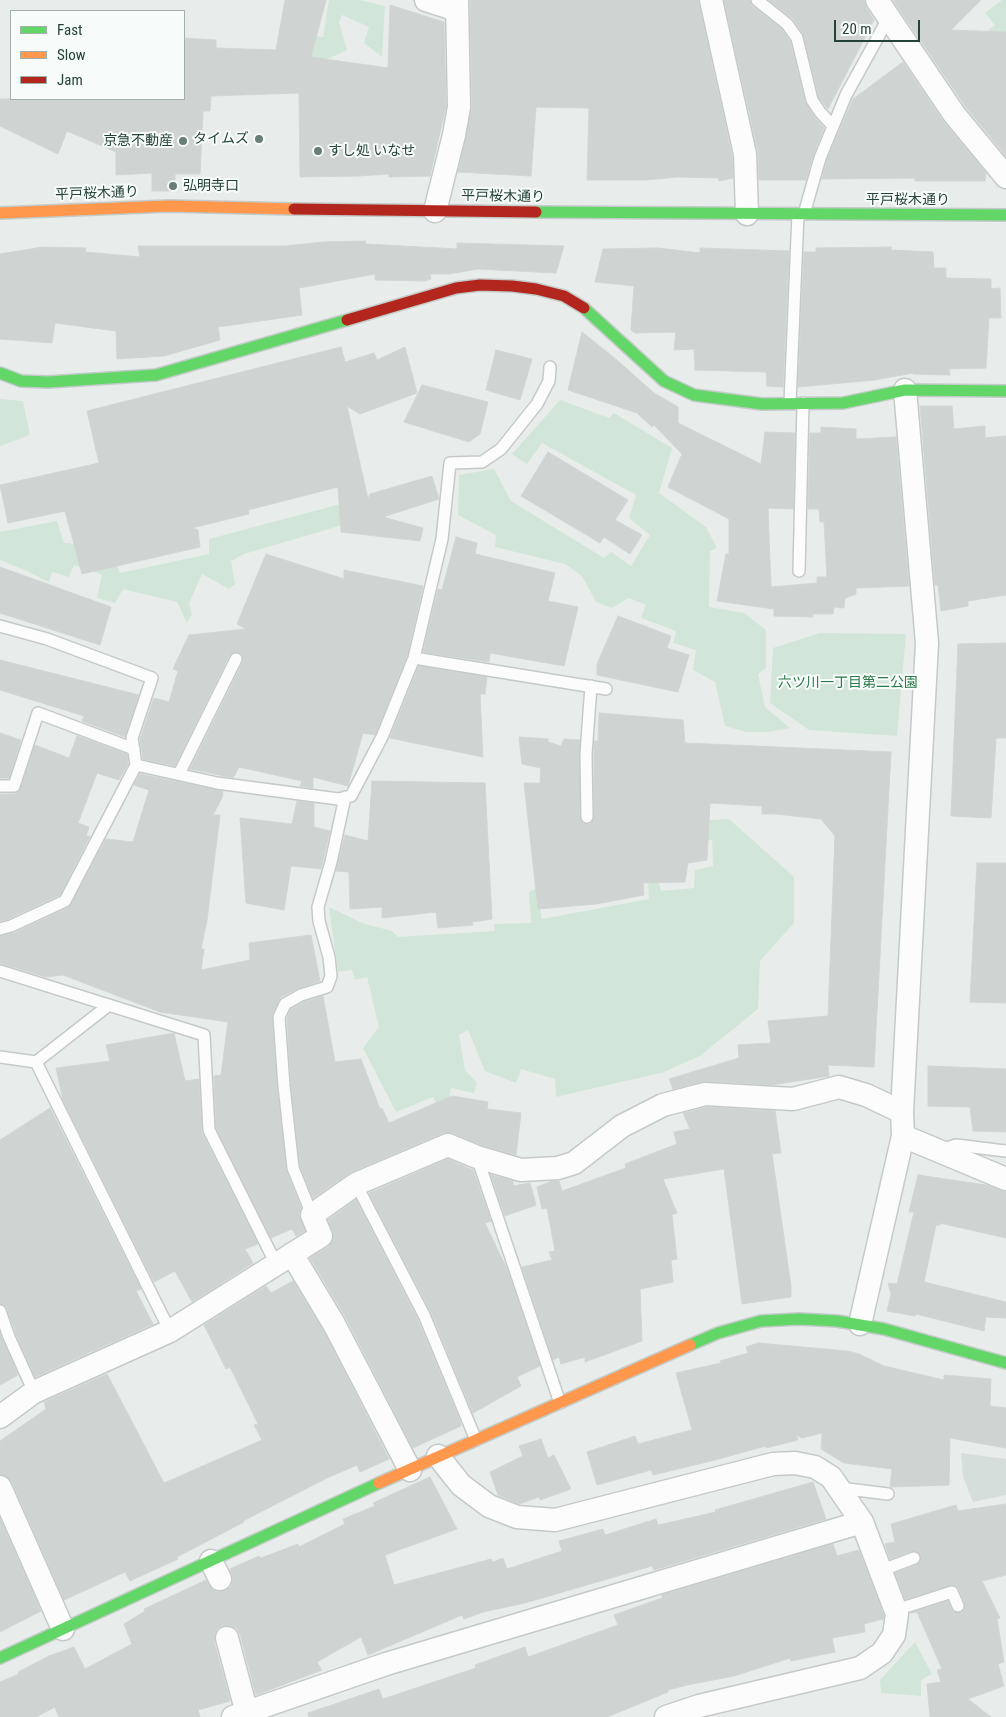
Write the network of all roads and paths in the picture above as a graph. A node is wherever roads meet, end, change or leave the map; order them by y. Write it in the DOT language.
graph roads {
  1 [pos="426,0"];
  2 [pos="711,0"];
  3 [pos="757,0"];
  4 [pos="457,5"];
  5 [pos="883,8"];
  6 [pos="833,126"];
  7 [pos="1006,177"];
  8 [pos="435,211"];
  9 [pos="0,213"];
  10 [pos="747,214"];
  11 [pos="801,214"];
  12 [pos="1006,215"];
  13 [pos="550,367"];
  14 [pos="0,373"];
  15 [pos="905,390"];
  16 [pos="1006,391"];
  17 [pos="790,403"];
  18 [pos="803,403"];
  19 [pos="799,572"];
  20 [pos="0,626"];
  21 [pos="414,658"];
  22 [pos="236,659"];
  23 [pos="591,686"];
  24 [pos="606,689"];
  25 [pos="134,749"];
  26 [pos="136,765"];
  27 [pos="179,774"];
  28 [pos="0,786"];
  29 [pos="345,797"];
  30 [pos="587,817"];
  31 [pos="0,929"];
  32 [pos="0,971"];
  33 [pos="109,1005"];
  34 [pos="0,1057"];
  35 [pos="36,1062"];
  36 [pos="902,1112"];
  37 [pos="903,1136"];
  38 [pos="938,1151"];
  39 [pos="1006,1151"];
  40 [pos="477,1157"];
  41 [pos="1006,1179"];
  42 [pos="356,1184"];
  43 [pos="312,1215"];
  44 [pos="284,1259"];
  45 [pos="0,1312"];
  46 [pos="860,1324"];
  47 [pos="170,1331"];
  48 [pos="1006,1363"];
  49 [pos="34,1392"];
  50 [pos="560,1403"];
  51 [pos="0,1417"];
  52 [pos="476,1440"];
  53 [pos="438,1456"];
  54 [pos="410,1470"];
  55 [pos="0,1487"];
  56 [pos="838,1488"];
  57 [pos="888,1494"];
  58 [pos="862,1522"];
  59 [pos="914,1558"];
  60 [pos="880,1570"];
  61 [pos="958,1606"];
  62 [pos="896,1610"];
  63 [pos="64,1629"];
  64 [pos="227,1638"];
  65 [pos="0,1658"];
  66 [pos="765,1690"];
  67 [pos="784,1704"];
  68 [pos="242,1715"];
  69 [pos="666,1717"];
  1 -- 4 [label="street"];
  2 -- 10 [label="street"];
  3 -- 6 [label="lane"];
  4 -- 8 [label="street"];
  5 -- 6 [label="lane"];
  5 -- 7 [label="street"];
  6 -- 11 [label="lane"];
  8 -- 9 [label="street, 平戸桜木通り"];
  8 -- 10 [label="street, 平戸桜木通り"];
  10 -- 11 [label="street, 平戸桜木通り"];
  11 -- 12 [label="street, 平戸桜木通り"];
  11 -- 17 [label="lane"];
  13 -- 21 [label="lane"];
  14 -- 17 [label="street"];
  15 -- 16 [label="street"];
  15 -- 18 [label="street"];
  15 -- 36 [label="street"];
  17 -- 18 [label="street"];
  18 -- 19 [label="lane"];
  20 -- 25 [label="lane"];
  21 -- 23 [label="lane"];
  21 -- 29 [label="lane"];
  22 -- 27 [label="lane"];
  23 -- 24 [label="lane"];
  23 -- 30 [label="lane"];
  25 -- 26 [label="lane"];
  25 -- 28 [label="lane"];
  26 -- 27 [label="lane"];
  26 -- 31 [label="lane"];
  27 -- 29 [label="lane"];
  29 -- 43 [label="lane"];
  32 -- 33 [label="lane"];
  33 -- 35 [label="lane"];
  33 -- 44 [label="lane"];
  34 -- 35 [label="lane"];
  35 -- 47 [label="lane"];
  36 -- 37 [label="street"];
  36 -- 40 [label="street"];
  37 -- 38 [label="street"];
  37 -- 46 [label="street"];
  38 -- 39 [label="lane"];
  38 -- 41 [label="street"];
  40 -- 42 [label="street"];
  40 -- 50 [label="lane"];
  42 -- 43 [label="street"];
  42 -- 52 [label="lane"];
  43 -- 44 [label="street"];
  44 -- 47 [label="street"];
  44 -- 54 [label="street"];
  45 -- 49 [label="lane"];
  46 -- 48 [label="street"];
  46 -- 50 [label="street"];
  47 -- 49 [label="street"];
  49 -- 51 [label="street"];
  50 -- 52 [label="street"];
  52 -- 53 [label="street"];
  53 -- 54 [label="street"];
  53 -- 56 [label="street"];
  54 -- 63 [label="street"];
  55 -- 63 [label="street"];
  56 -- 57 [label="lane"];
  56 -- 58 [label="street"];
  58 -- 60 [label="street"];
  58 -- 68 [label="street"];
  59 -- 60 [label="lane"];
  60 -- 62 [label="street"];
  61 -- 62 [label="lane"];
  62 -- 66 [label="street"];
  63 -- 65 [label="street"];
  64 -- 68 [label="street"];
  66 -- 67 [label="street"];
  66 -- 69 [label="street"];
}
